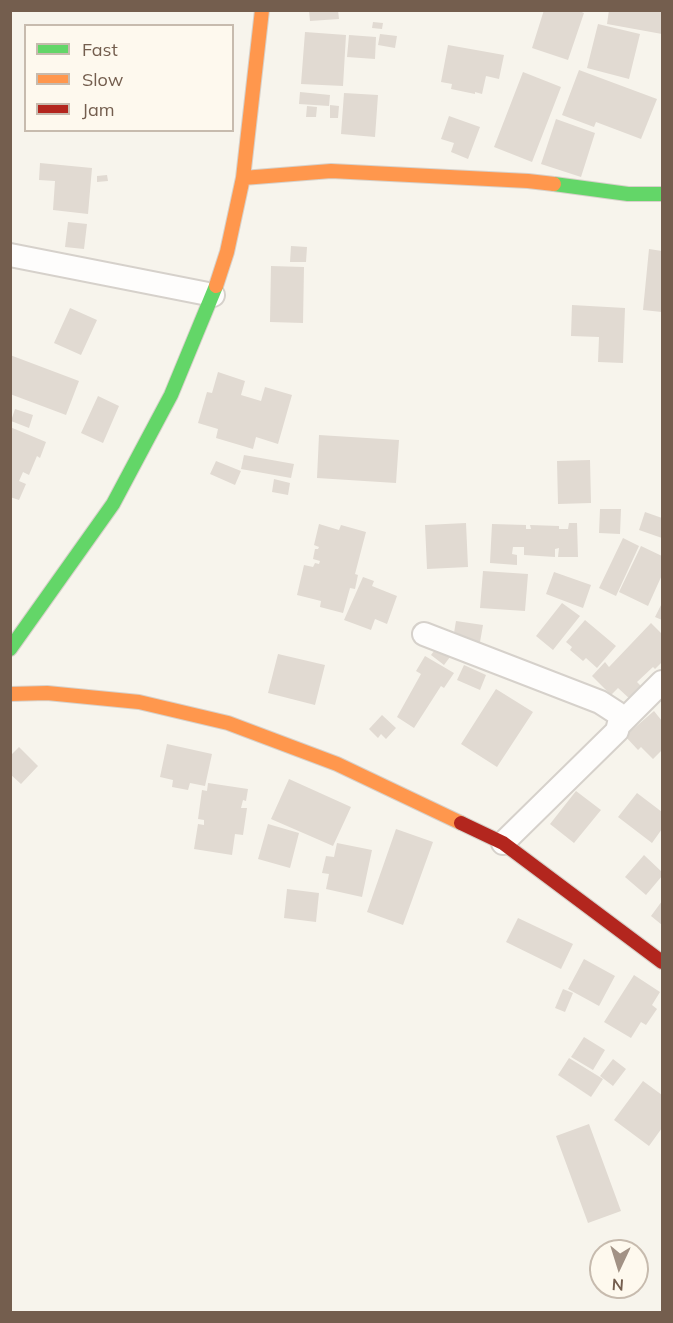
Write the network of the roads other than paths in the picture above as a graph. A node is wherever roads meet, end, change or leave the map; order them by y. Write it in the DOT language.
graph roads {
  1 [pos="262,10"];
  2 [pos="243,177"];
  3 [pos="663,194"];
  4 [pos="10,255"];
  5 [pos="213,295"];
  6 [pos="424,634"];
  7 [pos="10,649"];
  8 [pos="663,682"];
  9 [pos="10,693"];
  10 [pos="620,724"];
  11 [pos="502,843"];
  12 [pos="663,962"];
  1 -- 2 [label="street"];
  2 -- 3 [label="street"];
  2 -- 5 [label="street"];
  4 -- 5 [label="street"];
  5 -- 7 [label="street"];
  6 -- 10 [label="street"];
  8 -- 10 [label="street"];
  9 -- 11 [label="street"];
  10 -- 11 [label="street"];
  11 -- 12 [label="street"];
}
